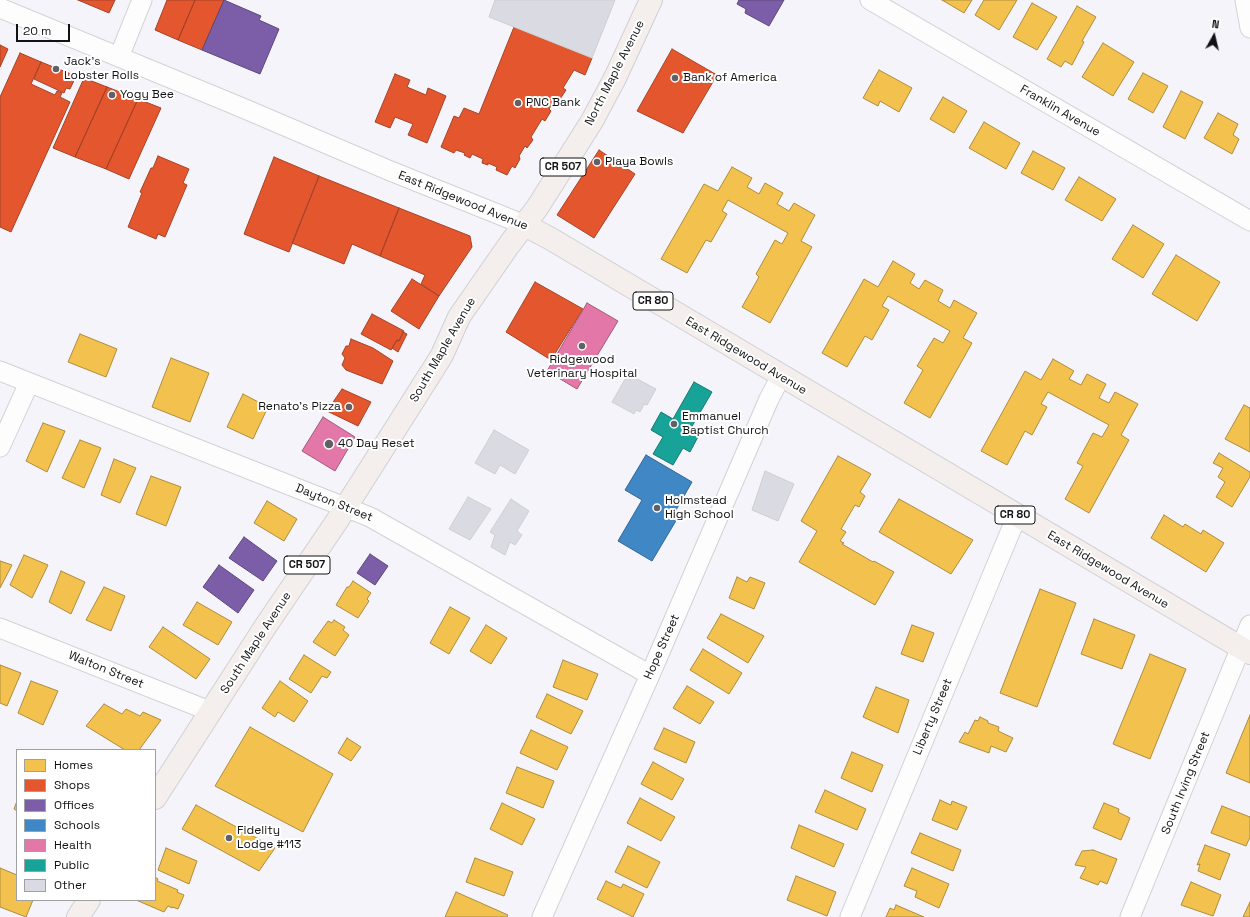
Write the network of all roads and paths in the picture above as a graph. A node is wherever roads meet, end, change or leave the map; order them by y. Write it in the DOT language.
graph roads {
  1 [pos="142,0"];
  2 [pos="651,0"];
  3 [pos="870,0"];
  4 [pos="1245,0"];
  5 [pos="0,8"];
  6 [pos="1250,28"];
  7 [pos="119,57"];
  8 [pos="1250,221"];
  9 [pos="525,225"];
  10 [pos="0,371"];
  11 [pos="782,376"];
  12 [pos="29,383"];
  13 [pos="0,447"];
  14 [pos="346,507"];
  15 [pos="1018,516"];
  16 [pos="1250,625"];
  17 [pos="0,628"];
  18 [pos="1245,651"];
  19 [pos="650,675"];
  20 [pos="212,712"];
  21 [pos="156,796"];
  22 [pos="88,901"];
  23 [pos="78,917"];
  24 [pos="542,917"];
  25 [pos="850,917"];
  26 [pos="1130,917"];
  1 -- 7 [label="street"];
  2 -- 9 [label="main road, North Maple Avenue / CR 507"];
  3 -- 8 [label="street, Franklin Avenue"];
  4 -- 6 [label="street"];
  5 -- 7 [label="street, East Ridgewood Avenue"];
  7 -- 9 [label="street, East Ridgewood Avenue"];
  9 -- 11 [label="main road, East Ridgewood Avenue / CR 80"];
  9 -- 14 [label="main road, South Maple Avenue / CR 507"];
  10 -- 12 [label="street, Dayton Street"];
  11 -- 15 [label="main road, East Ridgewood Avenue / CR 80"];
  11 -- 19 [label="street, Hope Street"];
  12 -- 13 [label="street"];
  12 -- 14 [label="street, Dayton Street"];
  14 -- 19 [label="street, Dayton Street"];
  14 -- 20 [label="main road, South Maple Avenue / CR 507"];
  15 -- 18 [label="main road, East Ridgewood Avenue / CR 80"];
  15 -- 25 [label="street, Liberty Street"];
  16 -- 18 [label="street, South Irving Street"];
  17 -- 20 [label="street, Walton Street"];
  18 -- 26 [label="street, South Irving Street"];
  19 -- 24 [label="street, Hope Street"];
  20 -- 21 [label="main road, South Maple Avenue / CR 507"];
  22 -- 23 [label="main road"];
}
